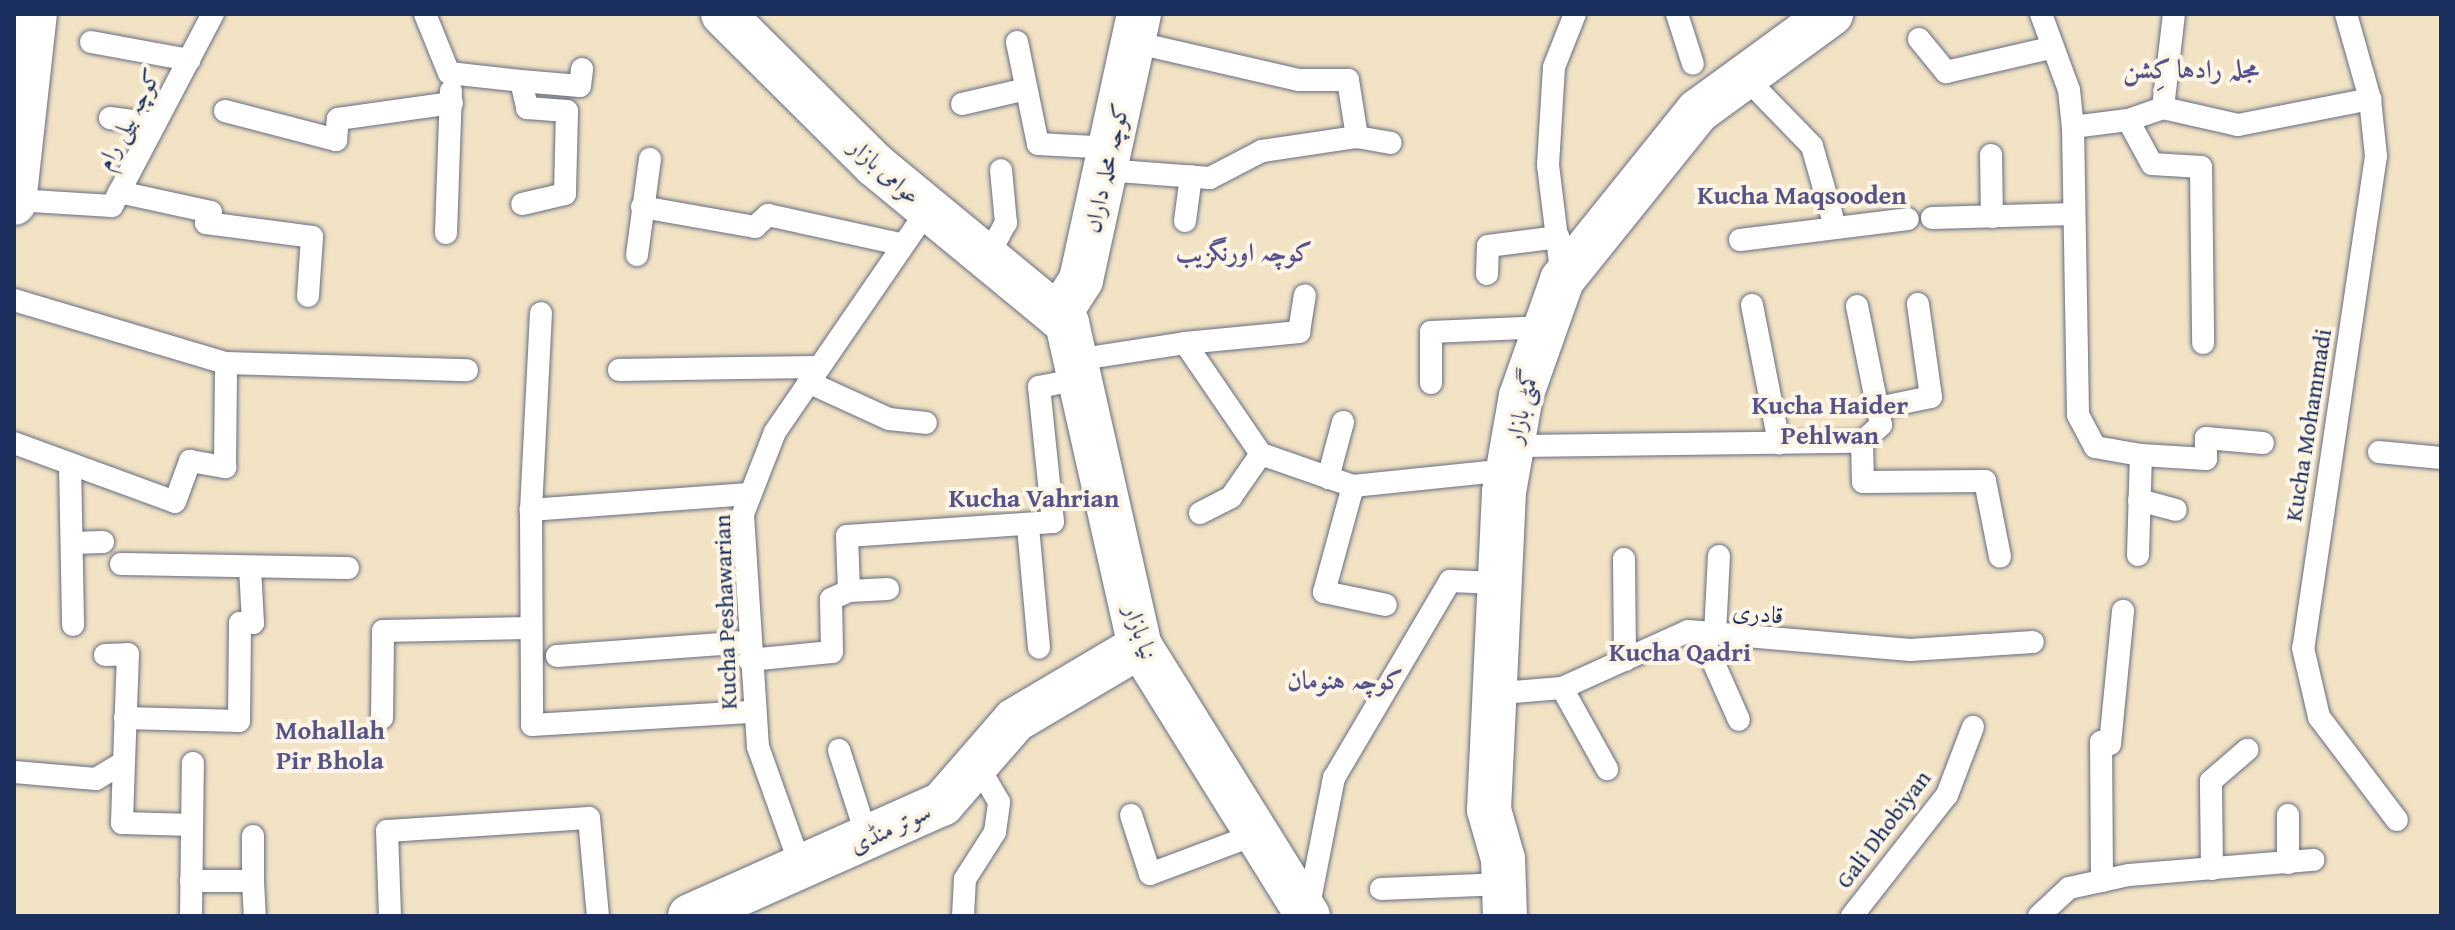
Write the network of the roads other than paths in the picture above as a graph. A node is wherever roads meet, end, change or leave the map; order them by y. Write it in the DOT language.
graph roads {
  1 [pos="213,14"];
  2 [pos="425,14"];
  3 [pos="723,14"];
  4 [pos="1575,14"];
  5 [pos="1677,14"];
  6 [pos="1831,14"];
  7 [pos="2041,14"];
  8 [pos="2174,14"];
  9 [pos="2346,14"];
  10 [pos="1136,28"];
  11 [pos="27,35"];
  12 [pos="1919,39"];
  13 [pos="91,42"];
  14 [pos="1017,42"];
  15 [pos="2050,48"];
  16 [pos="189,60"];
  17 [pos="1693,64"];
  18 [pos="582,69"];
  19 [pos="449,73"];
  20 [pos="1743,75"];
  21 [pos="521,81"];
  22 [pos="1026,89"];
  23 [pos="2370,99"];
  24 [pos="452,103"];
  25 [pos="962,104"];
  26 [pos="2163,108"];
  27 [pos="225,111"];
  28 [pos="110,118"];
  29 [pos="2128,120"];
  30 [pos="155,124"];
  31 [pos="2073,127"];
  32 [pos="1357,137"];
  33 [pos="1390,143"];
  34 [pos="20,145"];
  35 [pos="1991,155"];
  36 [pos="650,159"];
  37 [pos="1108,159"];
  38 [pos="1001,170"];
  39 [pos="1191,176"];
  40 [pos="119,192"];
  41 [pos="15,202"];
  42 [pos="522,204"];
  43 [pos="642,207"];
  44 [pos="928,209"];
  45 [pos="2074,214"];
  46 [pos="1992,217"];
  47 [pos="1932,218"];
  48 [pos="1908,219"];
  49 [pos="1185,221"];
  50 [pos="1835,227"];
  51 [pos="446,233"];
  52 [pos="1558,237"];
  53 [pos="1740,240"];
  54 [pos="900,244"];
  55 [pos="637,255"];
  56 [pos="987,258"];
  57 [pos="1487,274"];
  58 [pos="1562,280"];
  59 [pos="1305,295"];
  60 [pos="308,296"];
  61 [pos="14,300"];
  62 [pos="1918,304"];
  63 [pos="1752,305"];
  64 [pos="1857,306"];
  65 [pos="541,313"];
  66 [pos="1058,316"];
  67 [pos="1546,327"];
  68 [pos="1185,343"];
  69 [pos="2203,343"];
  70 [pos="226,363"];
  71 [pos="1077,369"];
  72 [pos="467,370"];
  73 [pos="619,370"];
  74 [pos="812,374"];
  75 [pos="1431,383"];
  76 [pos="1878,408"];
  77 [pos="1343,422"];
  78 [pos="926,423"];
  79 [pos="1862,442"];
  80 [pos="14,443"];
  81 [pos="1779,443"];
  82 [pos="2263,443"];
  83 [pos="2379,452"];
  84 [pos="1261,454"];
  85 [pos="2141,455"];
  86 [pos="1510,458"];
  87 [pos="2441,458"];
  88 [pos="70,464"];
  89 [pos="1328,478"];
  90 [pos="1353,486"];
  91 [pos="748,494"];
  92 [pos="2139,500"];
  93 [pos="531,510"];
  94 [pos="2176,510"];
  95 [pos="1200,513"];
  96 [pos="1028,527"];
  97 [pos="103,542"];
  98 [pos="72,543"];
  99 [pos="2138,555"];
  100 [pos="1719,556"];
  101 [pos="2000,557"];
  102 [pos="1624,559"];
  103 [pos="121,564"];
  104 [pos="250,567"];
  105 [pos="348,568"];
  106 [pos="1497,583"];
  107 [pos="888,589"];
  108 [pos="849,591"];
  109 [pos="1386,605"];
  110 [pos="2123,611"];
  111 [pos="73,625"];
  112 [pos="529,628"];
  113 [pos="1708,633"];
  114 [pos="2033,642"];
  115 [pos="1140,646"];
  116 [pos="1039,648"];
  117 [pos="748,651"];
  118 [pos="105,655"];
  119 [pos="557,656"];
  120 [pos="1625,660"];
  121 [pos="1562,688"];
  122 [pos="1489,694"];
  123 [pos="754,712"];
  124 [pos="125,718"];
  125 [pos="382,718"];
  126 [pos="1739,720"];
  127 [pos="1973,727"];
  128 [pos="839,750"];
  129 [pos="2247,750"];
  130 [pos="124,762"];
  131 [pos="193,763"];
  132 [pos="977,764"];
  133 [pos="1607,769"];
  134 [pos="14,772"];
  135 [pos="1131,815"];
  136 [pos="2288,815"];
  137 [pos="2397,820"];
  138 [pos="192,825"];
  139 [pos="1254,835"];
  140 [pos="253,836"];
  141 [pos="868,840"];
  142 [pos="2313,860"];
  143 [pos="2288,863"];
  144 [pos="801,867"];
  145 [pos="2212,869"];
  146 [pos="191,881"];
  147 [pos="253,881"];
  148 [pos="2102,881"];
  149 [pos="1381,889"];
  150 [pos="1505,900"];
  151 [pos="191,916"];
  152 [pos="255,916"];
  153 [pos="390,916"];
  154 [pos="598,916"];
  155 [pos="690,916"];
  156 [pos="963,916"];
  157 [pos="1307,916"];
  158 [pos="1852,916"];
  159 [pos="2039,916"];
  1 -- 16 [label="lane, کوچہ بیلی رام"];
  2 -- 19 [label="lane"];
  3 -- 44 [label="street, عوامی بازار"];
  4 -- 52 [label="lane"];
  5 -- 17 [label="lane"];
  6 -- 20 [label="street, گمٹی بازار"];
  7 -- 15 [label="lane"];
  8 -- 26 [label="lane"];
  9 -- 23 [label="lane, Kucha Mohammadi"];
  10 -- 32 [label="lane"];
  10 -- 37 [label="street, کوچہ محلہ داراں"];
  11 -- 34 [label="street"];
  12 -- 15 [label="lane"];
  13 -- 16 [label="lane"];
  14 -- 22 [label="lane"];
  15 -- 31 [label="lane"];
  16 -- 30 [label="lane, کوچہ بیلی رام"];
  18 -- 21 [label="lane"];
  19 -- 21 [label="lane"];
  19 -- 24 [label="lane"];
  20 -- 50 [label="lane"];
  20 -- 58 [label="street, گمٹی بازار"];
  21 -- 42 [label="lane"];
  22 -- 25 [label="lane"];
  22 -- 37 [label="lane"];
  23 -- 26 [label="lane"];
  23 -- 137 [label="lane, Kucha Mohammadi"];
  24 -- 27 [label="lane"];
  24 -- 51 [label="lane"];
  26 -- 29 [label="lane"];
  28 -- 30 [label="lane"];
  29 -- 31 [label="lane"];
  29 -- 69 [label="lane"];
  30 -- 40 [label="lane, کوچہ بیلی رام"];
  31 -- 45 [label="lane"];
  32 -- 33 [label="lane"];
  32 -- 39 [label="lane"];
  34 -- 41 [label="street"];
  35 -- 46 [label="lane"];
  36 -- 43 [label="lane"];
  37 -- 39 [label="lane"];
  37 -- 66 [label="street, کوچہ محلہ داراں"];
  38 -- 56 [label="lane"];
  39 -- 49 [label="lane"];
  40 -- 41 [label="lane, کوچہ بیلی رام"];
  40 -- 60 [label="lane"];
  43 -- 54 [label="lane"];
  43 -- 55 [label="lane"];
  44 -- 54 [label="lane, Kucha Peshawarian"];
  44 -- 56 [label="street, عوامی بازار"];
  45 -- 46 [label="lane"];
  45 -- 85 [label="lane"];
  46 -- 47 [label="lane"];
  48 -- 50 [label="lane"];
  50 -- 53 [label="lane"];
  52 -- 57 [label="lane"];
  52 -- 58 [label="lane"];
  54 -- 74 [label="lane, Kucha Peshawarian"];
  56 -- 66 [label="street, عوامی بازار"];
  58 -- 67 [label="street, گمٹی بازار"];
  59 -- 68 [label="lane"];
  61 -- 70 [label="lane"];
  62 -- 76 [label="lane"];
  63 -- 81 [label="lane"];
  64 -- 76 [label="lane"];
  65 -- 93 [label="lane"];
  66 -- 71 [label="street, نیا بازار"];
  67 -- 75 [label="lane"];
  67 -- 86 [label="street, گمٹی بازار"];
  68 -- 71 [label="lane"];
  68 -- 84 [label="lane"];
  70 -- 72 [label="lane"];
  70 -- 88 [label="lane"];
  71 -- 96 [label="lane"];
  71 -- 115 [label="street, نیا بازار"];
  73 -- 74 [label="lane"];
  74 -- 78 [label="lane"];
  74 -- 91 [label="lane, Kucha Peshawarian"];
  76 -- 79 [label="lane"];
  77 -- 89 [label="lane"];
  79 -- 81 [label="lane"];
  79 -- 101 [label="lane"];
  80 -- 88 [label="lane"];
  81 -- 86 [label="lane"];
  82 -- 85 [label="lane"];
  83 -- 87 [label="lane"];
  84 -- 89 [label="lane"];
  84 -- 95 [label="lane"];
  85 -- 92 [label="lane"];
  86 -- 90 [label="lane"];
  86 -- 106 [label="street, گمٹی بازار"];
  88 -- 98 [label="lane"];
  89 -- 90 [label="lane"];
  90 -- 109 [label="lane"];
  91 -- 93 [label="lane"];
  91 -- 117 [label="lane, Kucha Peshawarian"];
  92 -- 94 [label="lane"];
  92 -- 99 [label="lane"];
  93 -- 112 [label="lane"];
  96 -- 108 [label="lane"];
  96 -- 116 [label="lane"];
  97 -- 98 [label="lane"];
  98 -- 111 [label="lane"];
  100 -- 113 [label="lane"];
  102 -- 120 [label="lane"];
  103 -- 104 [label="lane"];
  104 -- 105 [label="lane"];
  104 -- 124 [label="lane"];
  106 -- 122 [label="street, گمٹی بازار"];
  106 -- 157 [label="lane"];
  107 -- 108 [label="lane"];
  108 -- 117 [label="lane"];
  110 -- 148 [label="lane"];
  112 -- 123 [label="lane"];
  112 -- 125 [label="lane"];
  113 -- 114 [label="lane, قادری"];
  113 -- 120 [label="lane, قادری"];
  113 -- 126 [label="lane"];
  115 -- 132 [label="street, سوتر منڈی"];
  115 -- 139 [label="street, نیا بازار"];
  117 -- 119 [label="lane"];
  117 -- 123 [label="lane, Kucha Peshawarian"];
  118 -- 124 [label="lane"];
  120 -- 121 [label="lane, قادری"];
  121 -- 122 [label="lane, قادری"];
  121 -- 133 [label="lane"];
  122 -- 150 [label="street, گمٹی بازار"];
  123 -- 144 [label="lane, Kucha Peshawarian"];
  124 -- 130 [label="lane"];
  127 -- 158 [label="lane, Gali Dhobiyan"];
  128 -- 141 [label="lane"];
  129 -- 145 [label="lane"];
  130 -- 134 [label="lane"];
  130 -- 138 [label="lane"];
  131 -- 138 [label="lane"];
  132 -- 141 [label="street, سوتر منڈی"];
  132 -- 156 [label="lane"];
  135 -- 139 [label="lane"];
  136 -- 143 [label="lane"];
  138 -- 146 [label="lane"];
  139 -- 157 [label="street, نیا بازار"];
  140 -- 147 [label="lane"];
  141 -- 144 [label="street, سوتر منڈی"];
  142 -- 143 [label="lane"];
  143 -- 145 [label="lane"];
  144 -- 155 [label="street, سوتر منڈی"];
  145 -- 148 [label="lane"];
  146 -- 147 [label="lane"];
  146 -- 151 [label="lane"];
  147 -- 152 [label="lane"];
  148 -- 159 [label="lane"];
  149 -- 150 [label="lane"];
  153 -- 154 [label="lane"];
}
